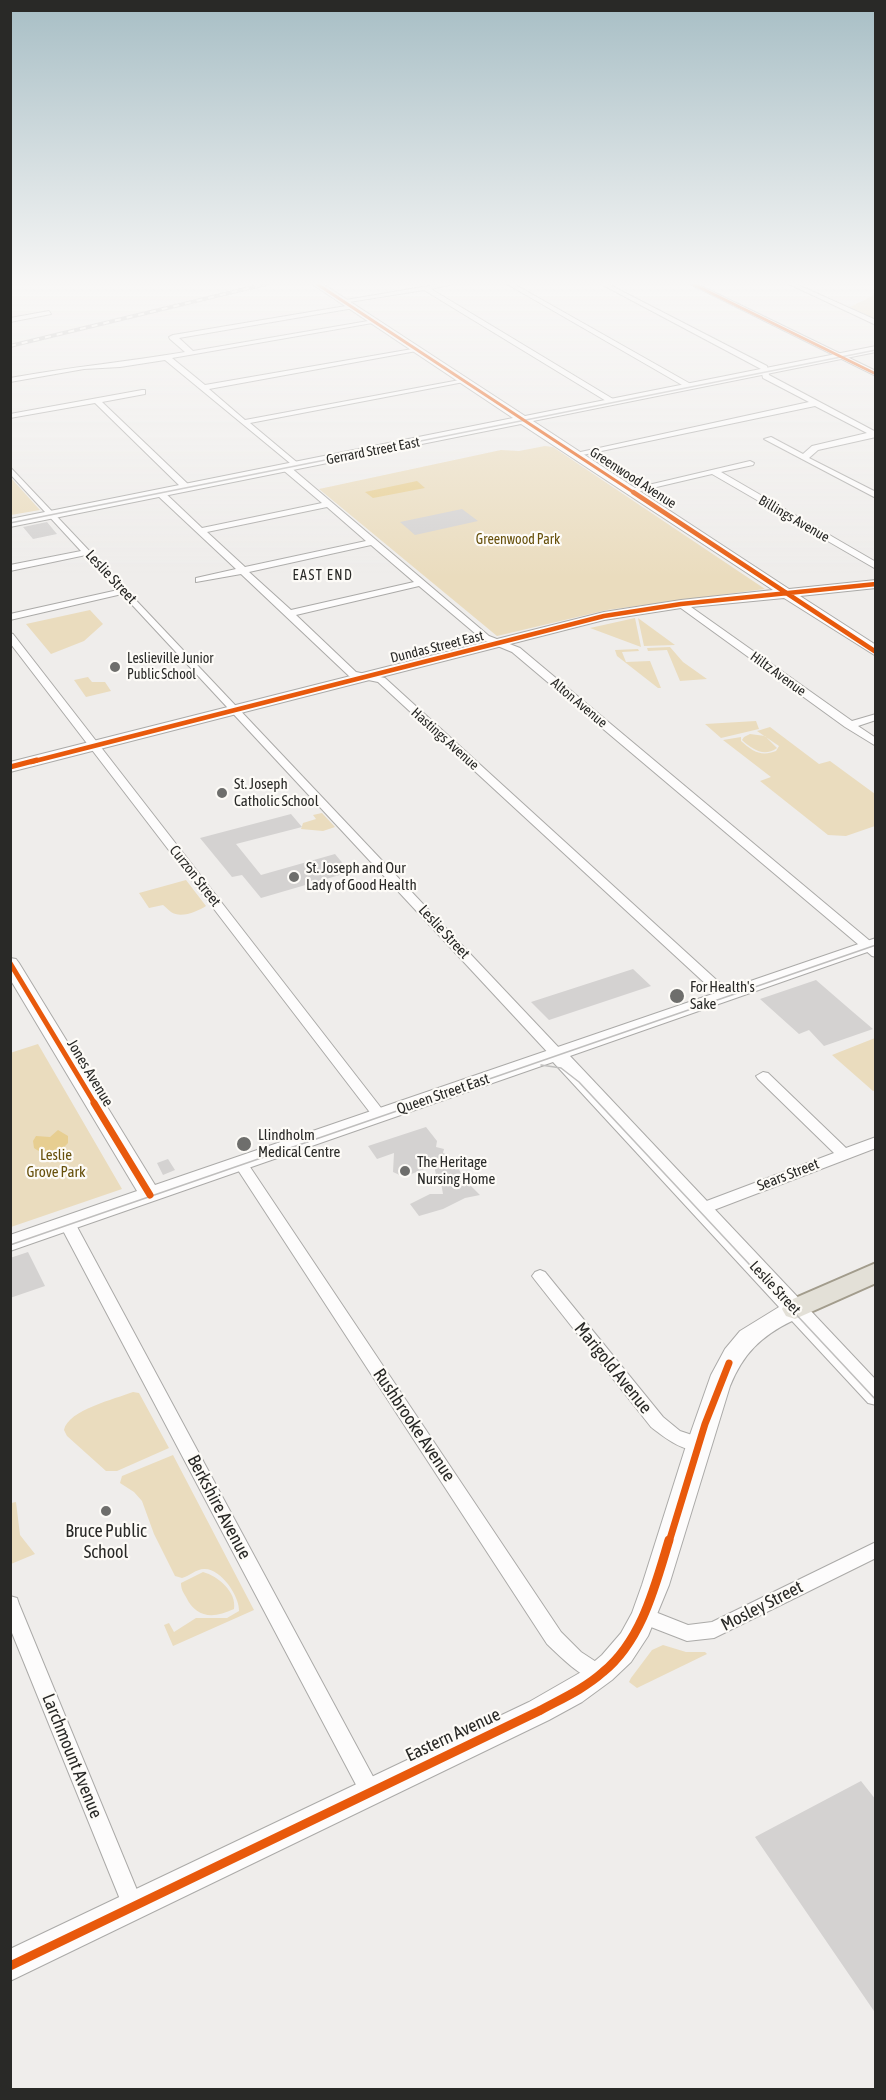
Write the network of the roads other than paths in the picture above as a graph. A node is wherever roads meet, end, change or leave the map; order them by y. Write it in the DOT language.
graph roads {
  1 [pos="196,382"];
  2 [pos="237,382"];
  3 [pos="460,382"];
  4 [pos="467,382"];
  5 [pos="581,382"];
  6 [pos="683,382"];
  7 [pos="716,382"];
  8 [pos="777,382"];
  9 [pos="692,387"];
  10 [pos="203,388"];
  11 [pos="142,392"];
  12 [pos="96,400"];
  13 [pos="614,402"];
  14 [pos="816,403"];
  15 [pos="10,416"];
  16 [pos="525,420"];
  17 [pos="245,422"];
  18 [pos="875,434"];
  19 [pos="768,439"];
  20 [pos="576,454"];
  21 [pos="804,458"];
  22 [pos="750,463"];
  23 [pos="291,467"];
  24 [pos="10,470"];
  25 [pos="713,471"];
  26 [pos="187,488"];
  27 [pos="630,490"];
  28 [pos="160,493"];
  29 [pos="876,496"];
  30 [pos="330,504"];
  31 [pos="53,514"];
  32 [pos="10,523"];
  33 [pos="200,531"];
  34 [pos="372,542"];
  35 [pos="88,552"];
  36 [pos="876,566"];
  37 [pos="10,568"];
  38 [pos="242,570"];
  39 [pos="199,580"];
  40 [pos="422,583"];
  41 [pos="876,584"];
  42 [pos="124,591"];
  43 [pos="787,594"];
  44 [pos="681,604"];
  45 [pos="288,614"];
  46 [pos="10,617"];
  47 [pos="10,636"];
  48 [pos="500,643"];
  49 [pos="876,652"];
  50 [pos="367,677"];
  51 [pos="237,711"];
  52 [pos="876,717"];
  53 [pos="849,725"];
  54 [pos="876,743"];
  55 [pos="96,746"];
  56 [pos="10,767"];
  57 [pos="873,947"];
  58 [pos="10,963"];
  59 [pos="726,995"];
  60 [pos="557,1054"];
  61 [pos="763,1076"];
  62 [pos="380,1116"];
  63 [pos="876,1142"];
  64 [pos="844,1154"];
  65 [pos="241,1164"];
  66 [pos="150,1195"];
  67 [pos="701,1209"];
  68 [pos="66,1223"];
  69 [pos="10,1243"];
  70 [pos="876,1272"];
  71 [pos="540,1276"];
  72 [pos="795,1309"];
  73 [pos="876,1396"];
  74 [pos="698,1444"];
  75 [pos="876,1549"];
  76 [pos="10,1604"];
  77 [pos="645,1616"];
  78 [pos="600,1675"];
  79 [pos="370,1791"];
  80 [pos="133,1907"];
  81 [pos="10,1966"];
  1 -- 10 [label="street, Alton Avenue"];
  2 -- 10 [label="street"];
  3 -- 17 [label="street"];
  4 -- 16 [label="main road, Greenwood Avenue"];
  5 -- 13 [label="street"];
  6 -- 9 [label="street"];
  7 -- 9 [label="main road, Gerrard Street East"];
  8 -- 14 [label="street"];
  9 -- 13 [label="main road, Gerrard Street East"];
  10 -- 17 [label="street, Alton Avenue"];
  11 -- 12 [label="street"];
  12 -- 15 [label="street"];
  12 -- 26 [label="street"];
  13 -- 16 [label="main road, Gerrard Street East"];
  14 -- 18 [label="street"];
  14 -- 20 [label="street"];
  16 -- 20 [label="main road, Greenwood Avenue"];
  16 -- 23 [label="main road, Gerrard Street East"];
  17 -- 23 [label="street, Alton Avenue"];
  18 -- 21 [label="street"];
  19 -- 21 [label="street"];
  20 -- 27 [label="main road, Greenwood Avenue"];
  21 -- 29 [label="street"];
  22 -- 25 [label="street"];
  23 -- 26 [label="main road, Gerrard Street East"];
  23 -- 30 [label="street, Alton Avenue"];
  24 -- 31 [label="street, Leslie Street"];
  25 -- 27 [label="street"];
  25 -- 36 [label="street, Billings Avenue"];
  26 -- 28 [label="main road, Gerrard Street East"];
  27 -- 43 [label="main road, Greenwood Avenue"];
  28 -- 31 [label="main road, Gerrard Street East"];
  28 -- 33 [label="street, Hastings Avenue"];
  30 -- 33 [label="street"];
  30 -- 34 [label="street, Alton Avenue"];
  31 -- 32 [label="main road, Gerrard Street East"];
  31 -- 35 [label="street, Leslie Street"];
  33 -- 38 [label="street, Hastings Avenue"];
  34 -- 38 [label="street"];
  34 -- 40 [label="street, Alton Avenue"];
  35 -- 37 [label="street"];
  35 -- 42 [label="street, Leslie Street"];
  38 -- 39 [label="street"];
  38 -- 45 [label="street, Hastings Avenue"];
  40 -- 45 [label="street"];
  40 -- 48 [label="street, Alton Avenue"];
  41 -- 43 [label="main road, Dundas Street East"];
  42 -- 46 [label="street"];
  42 -- 51 [label="street, Leslie Street"];
  43 -- 44 [label="main road, Dundas Street East"];
  43 -- 49 [label="main road, Greenwood Avenue"];
  44 -- 48 [label="main road, Dundas Street East"];
  44 -- 53 [label="street, Hiltz Avenue"];
  45 -- 50 [label="street, Hastings Avenue"];
  47 -- 55 [label="street, Curzon Street"];
  48 -- 50 [label="main road, Dundas Street East"];
  48 -- 57 [label="street, Alton Avenue"];
  50 -- 51 [label="main road, Dundas Street East"];
  50 -- 59 [label="street, Hastings Avenue"];
  51 -- 55 [label="main road, Dundas Street East"];
  51 -- 60 [label="street, Leslie Street"];
  52 -- 53 [label="street"];
  53 -- 54 [label="street, Hiltz Avenue"];
  55 -- 56 [label="main road, Dundas Street East"];
  55 -- 62 [label="street, Curzon Street"];
  57 -- 59 [label="main road, Queen Street East"];
  58 -- 66 [label="main road, Jones Avenue"];
  59 -- 60 [label="main road, Queen Street East"];
  60 -- 62 [label="main road, Queen Street East"];
  60 -- 67 [label="main road, Leslie Street"];
  61 -- 64 [label="street"];
  62 -- 65 [label="main road, Queen Street East"];
  63 -- 64 [label="street, Sears Street"];
  64 -- 67 [label="street, Sears Street"];
  65 -- 66 [label="main road, Queen Street East"];
  65 -- 78 [label="street, Rushbrooke Avenue"];
  66 -- 68 [label="main road, Queen Street East"];
  67 -- 72 [label="main road, Leslie Street"];
  68 -- 69 [label="main road, Queen Street East"];
  68 -- 79 [label="street, Berkshire Avenue"];
  70 -- 72 [label="main road, Eastern Avenue"];
  71 -- 74 [label="street, Marigold Avenue"];
  72 -- 73 [label="main road, Leslie Street"];
  72 -- 74 [label="main road, Eastern Avenue"];
  74 -- 77 [label="main road, Eastern Avenue"];
  75 -- 77 [label="street, Mosley Street"];
  76 -- 80 [label="street, Larchmount Avenue"];
  77 -- 78 [label="main road, Eastern Avenue"];
  78 -- 79 [label="main road, Eastern Avenue"];
  79 -- 80 [label="main road, Eastern Avenue"];
  80 -- 81 [label="main road, Eastern Avenue"];
}
